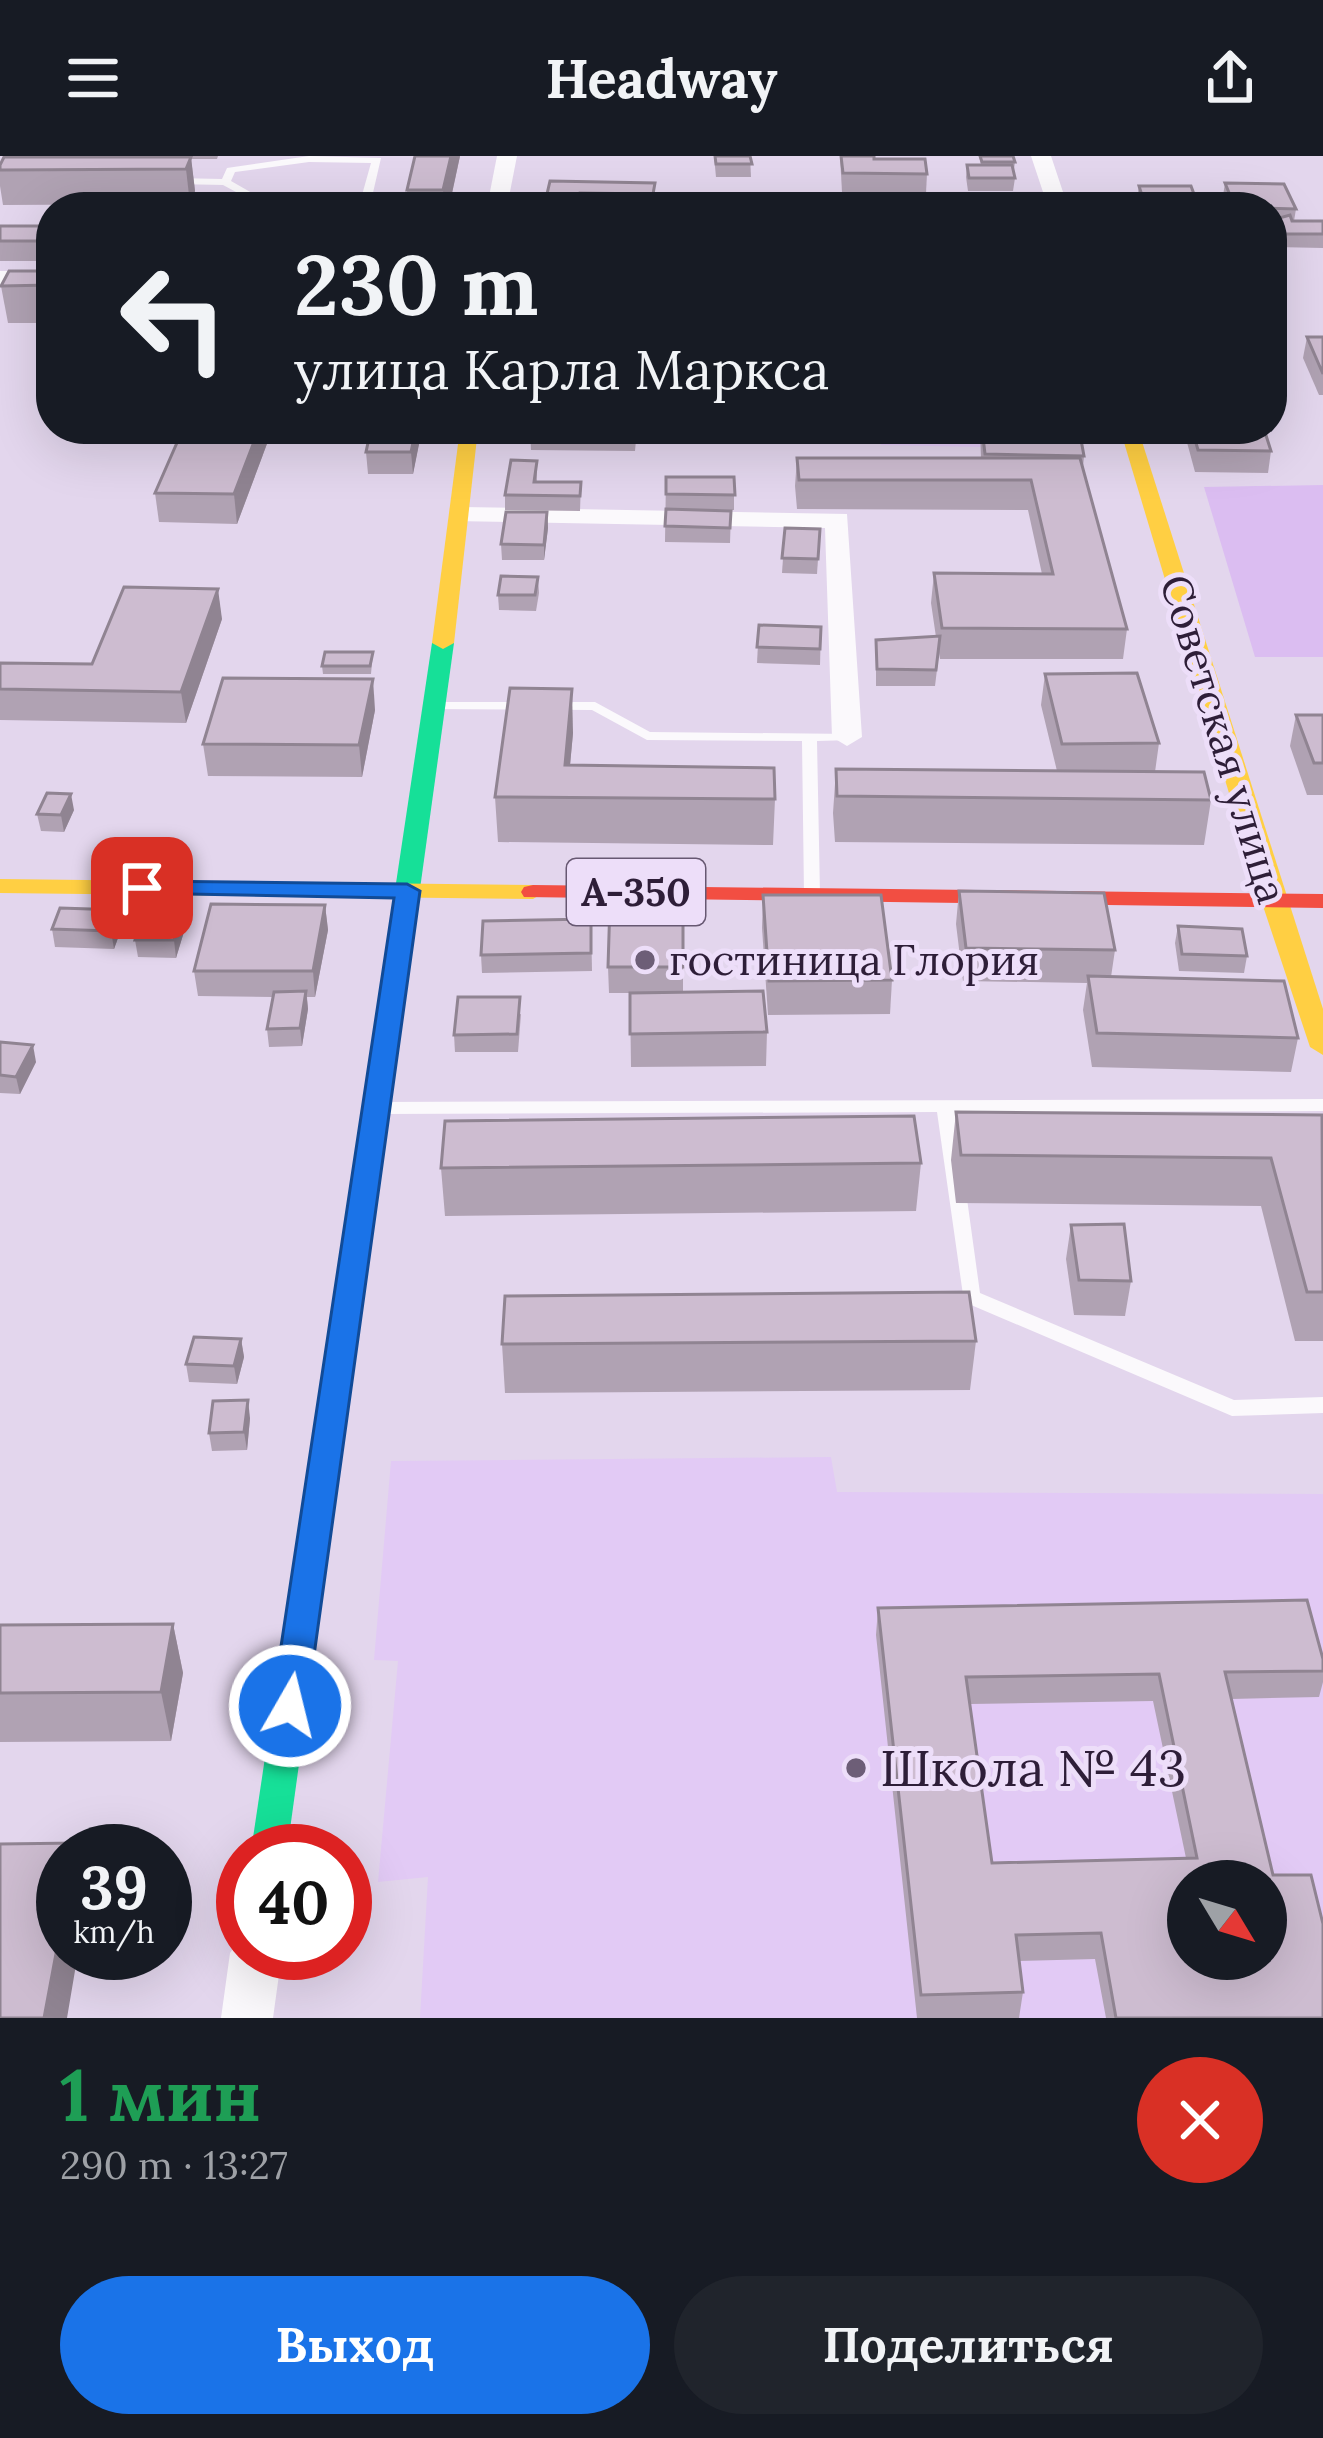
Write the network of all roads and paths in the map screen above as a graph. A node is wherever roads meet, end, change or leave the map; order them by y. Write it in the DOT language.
graph roads {
  1 [pos="507,156"];
  2 [pos="1041,156"];
  3 [pos="158,181"];
  4 [pos="225,182"];
  5 [pos="244,192"];
  6 [pos="368,192"];
  7 [pos="500,192"];
  8 [pos="1053,192"];
  9 [pos="0,278"];
  10 [pos="36,278"];
  11 [pos="0,298"];
  12 [pos="36,298"];
  13 [pos="468,444"];
  14 [pos="1134,444"];
  15 [pos="462,515"];
  16 [pos="434,706"];
  17 [pos="808,737"];
  18 [pos="847,737"];
  19 [pos="407,891"];
  20 [pos="3,893"];
  21 [pos="812,894"];
  22 [pos="1273,900"];
  23 [pos="1323,901"];
  24 [pos="1323,1047"];
  25 [pos="1323,1105"];
  26 [pos="376,1108"];
  27 [pos="946,1110"];
  28 [pos="1323,1405"];
  29 [pos="273,1824"];
  30 [pos="252,1980"];
  31 [pos="247,2018"];
  1 -- 7 [label="street"];
  2 -- 8 [label="street"];
  3 -- 4 [label="lane"];
  4 -- 5 [label="lane"];
  4 -- 6 [label="lane"];
  9 -- 10 [label="street"];
  11 -- 12 [label="street"];
  13 -- 15 [label="main road"];
  14 -- 22 [label="main road, Советская улица"];
  15 -- 16 [label="main road"];
  15 -- 18 [label="street"];
  16 -- 17 [label="lane"];
  16 -- 19 [label="main road"];
  17 -- 18 [label="lane"];
  17 -- 21 [label="lane"];
  19 -- 20 [label="main road, А-350"];
  19 -- 21 [label="main road, А-350"];
  19 -- 26 [label="main road"];
  21 -- 22 [label="main road, А-350"];
  22 -- 23 [label="main road, А-350"];
  22 -- 24 [label="main road, Советская улица"];
  25 -- 27 [label="lane"];
  26 -- 27 [label="lane"];
  26 -- 29 [label="main road"];
  27 -- 28 [label="lane"];
  30 -- 31 [label="street"];
}
